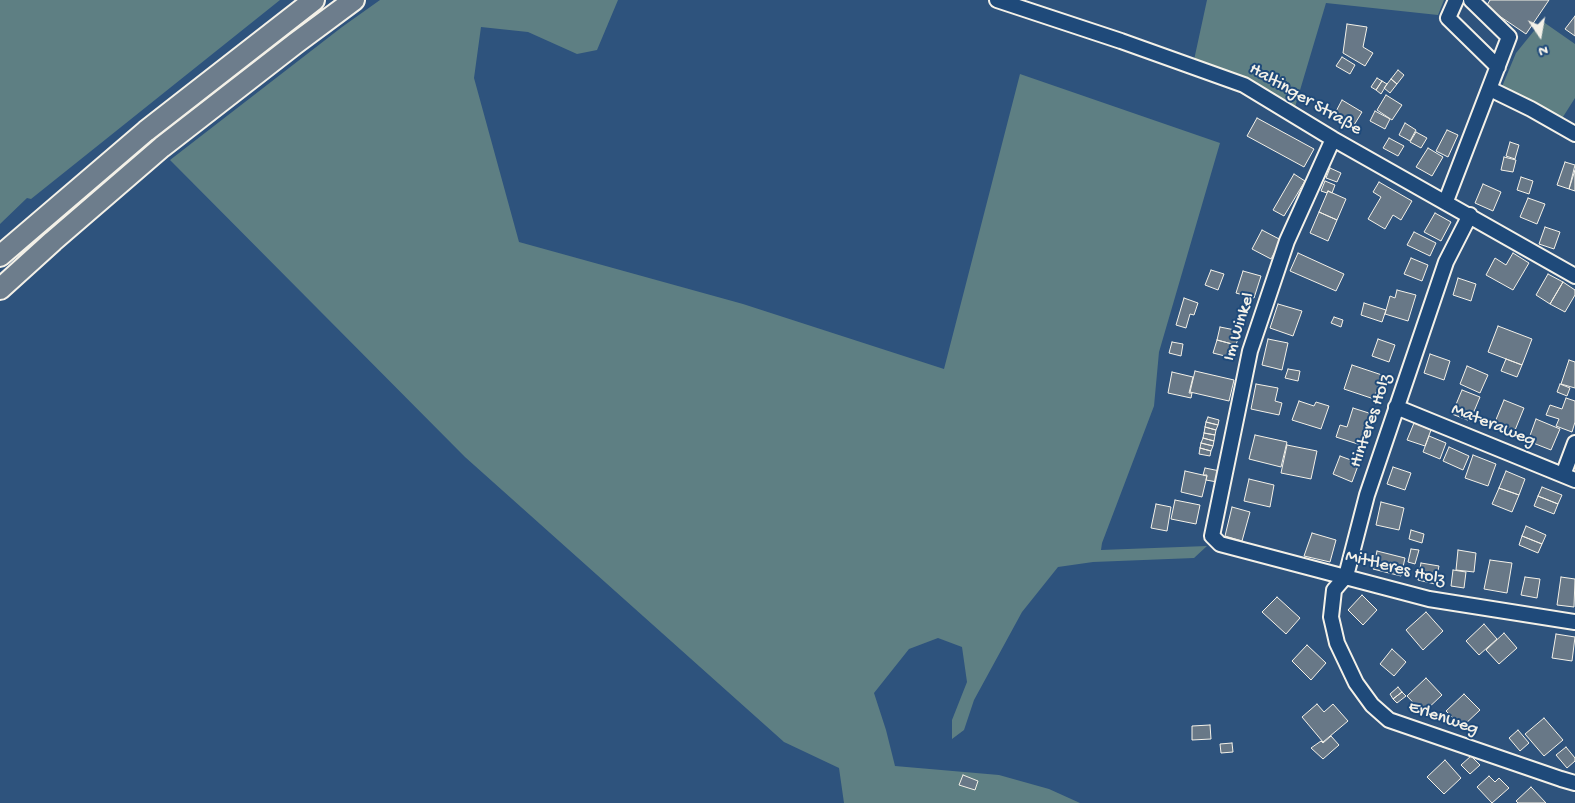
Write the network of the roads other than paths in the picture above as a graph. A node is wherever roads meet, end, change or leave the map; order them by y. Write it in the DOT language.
graph roads {
  1 [pos="314,0"];
  2 [pos="354,0"];
  3 [pos="997,0"];
  4 [pos="1456,0"];
  5 [pos="1471,0"];
  6 [pos="1498,67"];
  7 [pos="1490,88"];
  8 [pos="1575,134"];
  9 [pos="1333,138"];
  10 [pos="1446,202"];
  11 [pos="1470,215"];
  12 [pos="0,256"];
  13 [pos="1575,276"];
  14 [pos="0,290"];
  15 [pos="1396,407"];
  16 [pos="1575,442"];
  17 [pos="1569,478"];
  18 [pos="1212,536"];
  19 [pos="1346,576"];
  20 [pos="1575,622"];
  21 [pos="1337,643"];
  22 [pos="1575,783"];
  1 -- 12 [label="highway"];
  2 -- 14 [label="highway"];
  3 -- 9 [label="street, Haltinger Straße"];
  4 -- 6 [label="street"];
  5 -- 6 [label="street"];
  6 -- 7 [label="street"];
  7 -- 8 [label="street"];
  7 -- 10 [label="street"];
  9 -- 10 [label="street, Haltinger Straße"];
  9 -- 18 [label="street, Im Winkel"];
  10 -- 11 [label="street, Haltinger Straße"];
  11 -- 13 [label="street, Haltinger Straße"];
  11 -- 15 [label="street, Hinteres Holz"];
  15 -- 17 [label="street, Materaweg"];
  15 -- 19 [label="street, Hinteres Holz"];
  16 -- 17 [label="street"];
  18 -- 19 [label="street, Mittleres Holz"];
  19 -- 20 [label="street, Mittleres Holz"];
  19 -- 21 [label="street, Hinteres Holz"];
  21 -- 22 [label="street, Erlenweg"];
}
